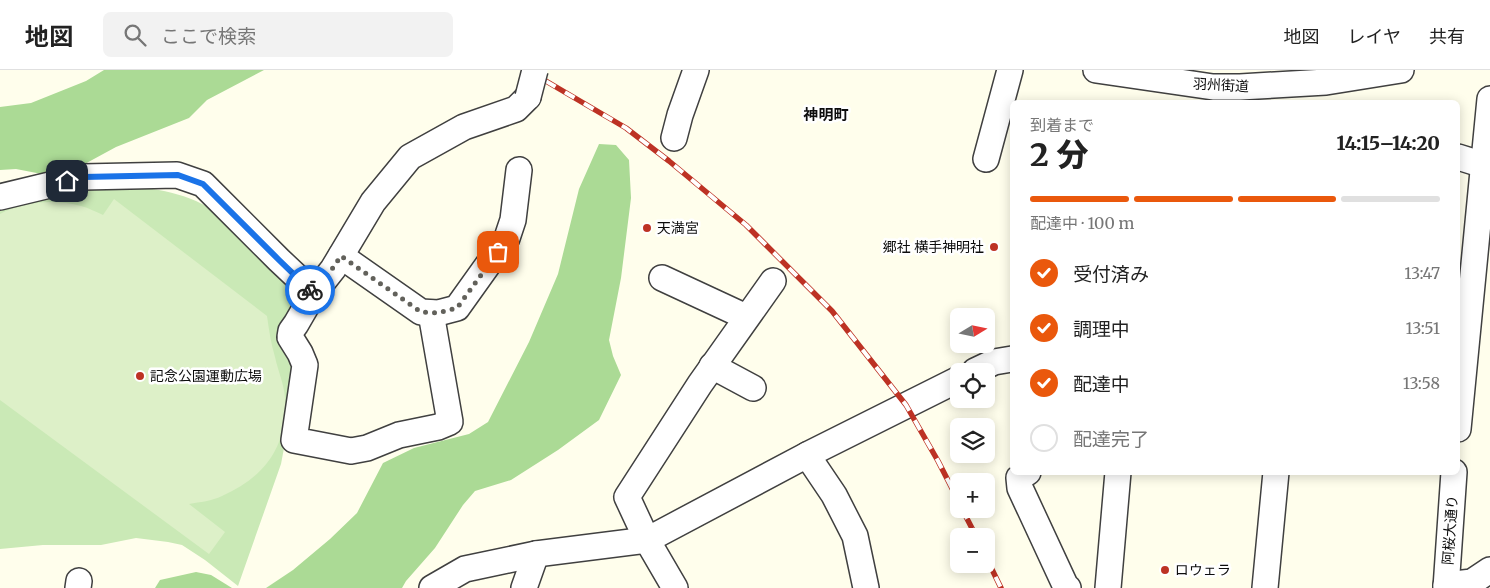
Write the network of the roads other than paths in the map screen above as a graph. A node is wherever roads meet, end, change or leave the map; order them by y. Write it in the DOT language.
graph roads {
  1 [pos="535,70"];
  2 [pos="696,70"];
  3 [pos="1010,70"];
  4 [pos="1096,70"];
  5 [pos="1400,70"];
  6 [pos="1242,79"];
  7 [pos="1328,92"];
  8 [pos="1211,95"];
  9 [pos="1490,100"];
  10 [pos="674,138"];
  11 [pos="1460,158"];
  12 [pos="986,159"];
  13 [pos="1486,165"];
  14 [pos="519,170"];
  15 [pos="0,197"];
  16 [pos="341,256"];
  17 [pos="662,278"];
  18 [pos="772,281"];
  19 [pos="314,293"];
  20 [pos="431,313"];
  21 [pos="746,318"];
  22 [pos="1010,359"];
  23 [pos="992,363"];
  24 [pos="712,366"];
  25 [pos="950,384"];
  26 [pos="753,388"];
  27 [pos="1460,396"];
  28 [pos="807,455"];
  29 [pos="1024,475"];
  30 [pos="1118,475"];
  31 [pos="1276,475"];
  32 [pos="1454,475"];
  33 [pos="647,540"];
  34 [pos="536,554"];
  35 [pos="1490,570"];
  36 [pos="1446,586"];
  37 [pos="432,588"];
  38 [pos="524,588"];
  39 [pos="675,588"];
  40 [pos="866,588"];
  41 [pos="1068,588"];
  42 [pos="1108,588"];
  43 [pos="1265,588"];
  1 -- 16 [label="street, bridge"];
  2 -- 10 [label="street"];
  3 -- 12 [label="street"];
  4 -- 8 [label="street, 羽州街道"];
  5 -- 7 [label="street, 羽州街道"];
  6 -- 7 [label="street, 羽州街道"];
  6 -- 8 [label="street, 羽州街道"];
  9 -- 13 [label="street"];
  11 -- 13 [label="street"];
  13 -- 27 [label="street"];
  14 -- 20 [label="street"];
  15 -- 19 [label="street"];
  16 -- 19 [label="street"];
  16 -- 20 [label="street"];
  17 -- 21 [label="street"];
  18 -- 21 [label="street"];
  19 -- 20 [label="street"];
  21 -- 24 [label="street"];
  22 -- 23 [label="street"];
  24 -- 26 [label="street"];
  24 -- 33 [label="street"];
  25 -- 28 [label="street"];
  28 -- 33 [label="street"];
  28 -- 40 [label="street"];
  29 -- 41 [label="street"];
  30 -- 42 [label="street"];
  31 -- 43 [label="street"];
  32 -- 36 [label="street, 阿桜大通り"];
  33 -- 34 [label="street"];
  33 -- 39 [label="street"];
  34 -- 37 [label="street"];
  34 -- 38 [label="street"];
  35 -- 36 [label="street"];
}
